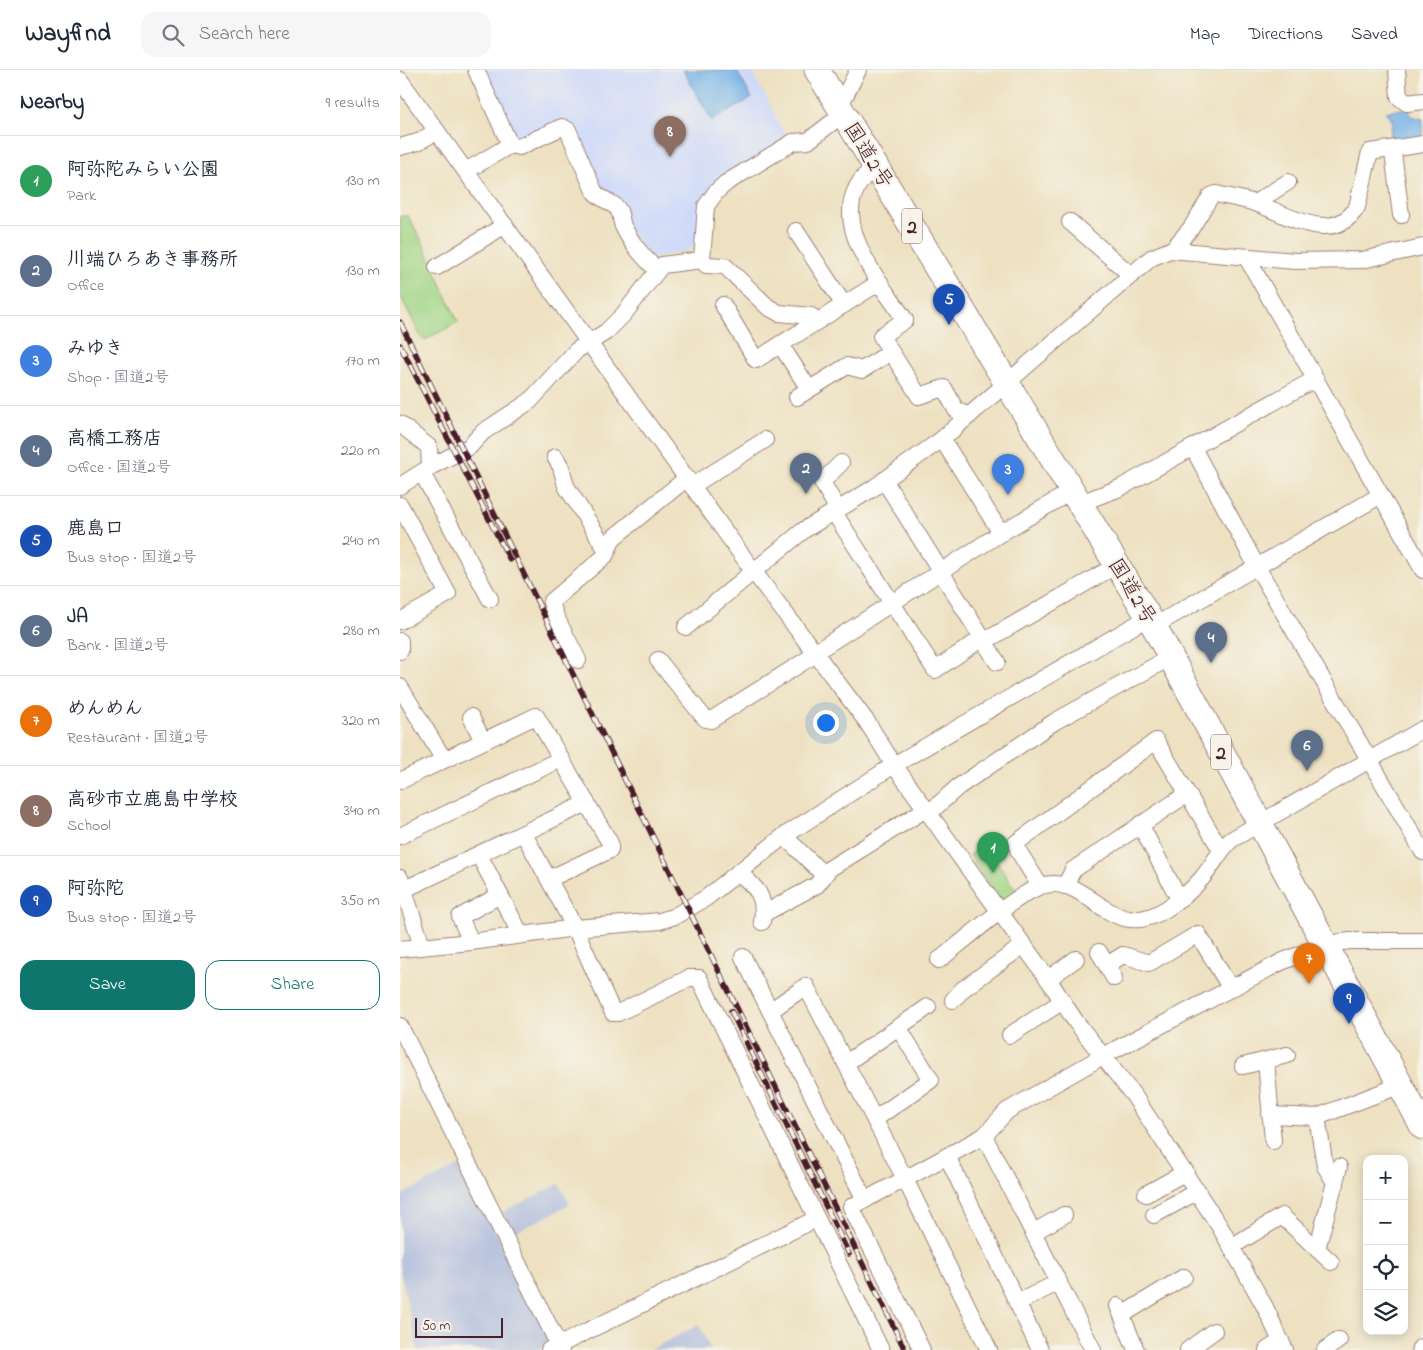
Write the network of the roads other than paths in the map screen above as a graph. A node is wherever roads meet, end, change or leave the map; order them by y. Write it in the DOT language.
graph roads {
  1 [pos="476,70"];
  2 [pos="816,70"];
  3 [pos="858,70"];
  4 [pos="1397,70"];
  5 [pos="400,80"];
  6 [pos="1423,101"];
  7 [pos="839,107"];
  8 [pos="437,131"];
  9 [pos="1423,144"];
  10 [pos="510,145"];
  11 [pos="400,147"];
  12 [pos="1397,148"];
  13 [pos="876,166"];
  14 [pos="466,171"];
  15 [pos="1288,182"];
  16 [pos="1255,203"];
  17 [pos="1401,216"];
  18 [pos="1070,222"];
  19 [pos="505,225"];
  20 [pos="796,231"];
  21 [pos="1423,246"];
  22 [pos="1172,250"];
  23 [pos="1247,258"];
  24 [pos="702,260"];
  25 [pos="437,267"];
  26 [pos="658,270"];
  27 [pos="1131,275"];
  28 [pos="880,282"];
  29 [pos="723,305"];
  30 [pos="844,305"];
  31 [pos="817,321"];
  32 [pos="589,342"];
  33 [pos="780,344"];
  34 [pos="891,352"];
  35 [pos="1315,379"];
  36 [pos="1006,384"];
  37 [pos="969,416"];
  38 [pos="400,424"];
  39 [pos="765,440"];
  40 [pos="942,440"];
  41 [pos="1193,448"];
  42 [pos="555,457"];
  43 [pos="840,463"];
  44 [pos="412,476"];
  45 [pos="884,480"];
  46 [pos="689,482"];
  47 [pos="1381,495"];
  48 [pos="1076,497"];
  49 [pos="400,505"];
  50 [pos="835,510"];
  51 [pos="1001,533"];
  52 [pos="608,551"];
  53 [pos="1117,565"];
  54 [pos="1257,567"];
  55 [pos="1423,570"];
  56 [pos="754,572"];
  57 [pos="941,572"];
  58 [pos="490,599"];
  59 [pos="892,603"];
  60 [pos="400,621"];
  61 [pos="1151,622"];
  62 [pos="686,626"];
  63 [pos="984,640"];
  64 [pos="400,641"];
  65 [pos="400,651"];
  66 [pos="815,654"];
  67 [pos="1171,657"];
  68 [pos="578,660"];
  69 [pos="658,660"];
  70 [pos="998,662"];
  71 [pos="400,687"];
  72 [pos="471,717"];
  73 [pos="1423,729"];
  74 [pos="483,742"];
  75 [pos="561,759"];
  76 [pos="444,760"];
  77 [pos="1368,760"];
  78 [pos="894,765"];
  79 [pos="402,776"];
  80 [pos="1187,794"];
  81 [pos="587,804"];
  82 [pos="928,811"];
  83 [pos="1260,823"];
  84 [pos="1140,824"];
  85 [pos="524,834"];
  86 [pos="400,836"];
  87 [pos="784,836"];
  88 [pos="1221,850"];
  89 [pos="1423,852"];
  90 [pos="479,855"];
  91 [pos="738,872"];
  92 [pos="823,874"];
  93 [pos="549,879"];
  94 [pos="402,883"];
  95 [pos="1040,886"];
  96 [pos="1065,886"];
  97 [pos="500,896"];
  98 [pos="1180,899"];
  99 [pos="1000,913"];
  100 [pos="575,928"];
  101 [pos="521,935"];
  102 [pos="1423,941"];
  103 [pos="471,942"];
  104 [pos="1024,944"];
  105 [pos="1327,944"];
  106 [pos="422,946"];
  107 [pos="400,949"];
  108 [pos="743,957"];
  109 [pos="1076,959"];
  110 [pos="939,960"];
  111 [pos="1106,965"];
  112 [pos="1048,979"];
  113 [pos="1231,989"];
  114 [pos="953,1000"];
  115 [pos="1063,1001"];
  116 [pos="928,1007"];
  117 [pos="770,1011"];
  118 [pos="400,1026"];
  119 [pos="898,1027"];
  120 [pos="1010,1035"];
  121 [pos="1287,1055"];
  122 [pos="1103,1056"];
  123 [pos="1266,1061"];
  124 [pos="846,1063"];
  125 [pos="1243,1066"];
  126 [pos="1401,1085"];
  127 [pos="1270,1115"];
  128 [pos="1317,1117"];
  129 [pos="875,1119"];
  130 [pos="1423,1127"];
  131 [pos="984,1136"];
  132 [pos="1273,1142"];
  133 [pos="947,1156"];
  134 [pos="1339,1167"];
  135 [pos="1186,1172"];
  136 [pos="905,1179"];
  137 [pos="1336,1184"];
  138 [pos="1198,1191"];
  139 [pos="1146,1194"];
  140 [pos="865,1200"];
  141 [pos="1064,1215"];
  142 [pos="1154,1215"];
  143 [pos="816,1219"];
  144 [pos="1034,1232"];
  145 [pos="1231,1247"];
  146 [pos="1317,1249"];
  147 [pos="1331,1262"];
  148 [pos="1184,1277"];
  149 [pos="1059,1282"];
  150 [pos="1017,1303"];
  151 [pos="1214,1331"];
  152 [pos="1339,1340"];
  153 [pos="1283,1346"];
  154 [pos="556,1348"];
  155 [pos="1131,1349"];
  156 [pos="881,1350"];
  157 [pos="922,1350"];
  158 [pos="989,1350"];
  159 [pos="1040,1350"];
  160 [pos="1094,1350"];
  161 [pos="1188,1350"];
  162 [pos="1267,1350"];
  163 [pos="1325,1350"];
  1 -- 10 [label="street"];
  2 -- 7 [label="highway, 国道2号 / 2"];
  3 -- 7 [label="street"];
  4 -- 6 [label="street"];
  5 -- 8 [label="street"];
  7 -- 13 [label="highway, 国道2号 / 2"];
  7 -- 24 [label="street"];
  8 -- 11 [label="street"];
  8 -- 14 [label="street"];
  9 -- 12 [label="street"];
  10 -- 14 [label="street"];
  10 -- 26 [label="street"];
  12 -- 16 [label="street"];
  12 -- 17 [label="street"];
  13 -- 28 [label="street"];
  13 -- 36 [label="highway, 国道2号 / 2"];
  14 -- 19 [label="street"];
  15 -- 16 [label="street"];
  16 -- 22 [label="street"];
  18 -- 27 [label="street"];
  19 -- 25 [label="street"];
  19 -- 32 [label="street"];
  20 -- 30 [label="street"];
  21 -- 23 [label="street"];
  22 -- 23 [label="street"];
  22 -- 27 [label="street"];
  23 -- 35 [label="street"];
  24 -- 26 [label="street"];
  24 -- 31 [label="street"];
  26 -- 32 [label="street"];
  27 -- 36 [label="street"];
  28 -- 30 [label="street"];
  28 -- 34 [label="street"];
  29 -- 33 [label="street"];
  30 -- 31 [label="street"];
  31 -- 33 [label="street"];
  32 -- 44 [label="street"];
  32 -- 46 [label="street"];
  33 -- 34 [label="street"];
  34 -- 37 [label="street"];
  35 -- 41 [label="street"];
  35 -- 47 [label="street"];
  36 -- 37 [label="street"];
  36 -- 48 [label="highway, 国道2号 / 2"];
  37 -- 40 [label="street"];
  38 -- 44 [label="street"];
  39 -- 46 [label="street"];
  40 -- 45 [label="street"];
  40 -- 51 [label="street"];
  41 -- 48 [label="street"];
  41 -- 54 [label="street"];
  42 -- 52 [label="street"];
  43 -- 50 [label="street"];
  44 -- 58 [label="street"];
  45 -- 50 [label="street"];
  45 -- 57 [label="street"];
  46 -- 52 [label="street"];
  46 -- 56 [label="street"];
  47 -- 54 [label="street"];
  47 -- 55 [label="street"];
  48 -- 51 [label="street"];
  48 -- 53 [label="highway, 国道2号 / 2"];
  49 -- 60 [label="street"];
  50 -- 56 [label="street"];
  50 -- 59 [label="street"];
  51 -- 57 [label="street"];
  52 -- 68 [label="street"];
  53 -- 61 [label="highway, 国道2号 / 2"];
  53 -- 63 [label="street"];
  54 -- 61 [label="street"];
  54 -- 77 [label="street"];
  56 -- 62 [label="street"];
  56 -- 66 [label="street"];
  57 -- 59 [label="street"];
  57 -- 63 [label="street"];
  59 -- 63 [label="street"];
  59 -- 66 [label="street"];
  61 -- 67 [label="highway, 国道2号 / 2"];
  61 -- 78 [label="street"];
  63 -- 70 [label="street"];
  64 -- 65 [label="street"];
  66 -- 69 [label="street"];
  66 -- 78 [label="street"];
  67 -- 82 [label="street"];
  67 -- 83 [label="highway, 国道2号 / 2"];
  71 -- 76 [label="street"];
  72 -- 74 [label="street"];
  73 -- 77 [label="street"];
  74 -- 75 [label="street"];
  74 -- 76 [label="street"];
  75 -- 81 [label="street"];
  75 -- 86 [label="street"];
  76 -- 79 [label="street"];
  77 -- 83 [label="street"];
  77 -- 89 [label="street"];
  78 -- 82 [label="street"];
  78 -- 87 [label="street"];
  80 -- 84 [label="street"];
  80 -- 88 [label="street"];
  80 -- 95 [label="street"];
  81 -- 85 [label="street"];
  81 -- 93 [label="street"];
  82 -- 92 [label="street"];
  82 -- 99 [label="street"];
  83 -- 88 [label="street"];
  83 -- 105 [label="highway, 国道2号 / 2"];
  84 -- 96 [label="street"];
  84 -- 98 [label="street"];
  85 -- 90 [label="street"];
  85 -- 93 [label="street"];
  87 -- 91 [label="street"];
  87 -- 92 [label="street"];
  88 -- 98 [label="street"];
  90 -- 94 [label="street"];
  90 -- 97 [label="street"];
  91 -- 92 [label="street"];
  91 -- 100 [label="street"];
  93 -- 100 [label="street"];
  94 -- 106 [label="street"];
  95 -- 96 [label="street"];
  95 -- 99 [label="street"];
  96 -- 98 [label="street"];
  97 -- 101 [label="street"];
  97 -- 103 [label="street"];
  99 -- 104 [label="street"];
  99 -- 110 [label="street"];
  100 -- 101 [label="street"];
  100 -- 143 [label="street"];
  101 -- 103 [label="street"];
  102 -- 105 [label="street"];
  103 -- 106 [label="street"];
  104 -- 112 [label="street"];
  104 -- 114 [label="street"];
  105 -- 113 [label="street"];
  105 -- 126 [label="highway, 国道2号 / 2"];
  106 -- 107 [label="street"];
  108 -- 117 [label="street"];
  109 -- 112 [label="street"];
  111 -- 113 [label="street"];
  112 -- 115 [label="street"];
  113 -- 122 [label="street"];
  115 -- 120 [label="street"];
  115 -- 122 [label="street"];
  116 -- 119 [label="street"];
  117 -- 124 [label="street"];
  117 -- 140 [label="street"];
  118 -- 154 [label="street"];
  119 -- 124 [label="street"];
  119 -- 129 [label="street"];
  121 -- 123 [label="street"];
  122 -- 131 [label="street"];
  122 -- 135 [label="street"];
  123 -- 125 [label="street"];
  123 -- 127 [label="street"];
  124 -- 129 [label="street"];
  126 -- 128 [label="street"];
  126 -- 130 [label="highway, 国道2号 / 2"];
  127 -- 128 [label="street"];
  127 -- 132 [label="street"];
  128 -- 137 [label="street"];
  129 -- 136 [label="street"];
  131 -- 133 [label="street"];
  131 -- 144 [label="street"];
  133 -- 136 [label="street"];
  133 -- 150 [label="street"];
  134 -- 137 [label="street"];
  135 -- 138 [label="street"];
  135 -- 139 [label="street"];
  136 -- 140 [label="street"];
  136 -- 158 [label="street"];
  137 -- 146 [label="street"];
  138 -- 142 [label="street"];
  138 -- 145 [label="street"];
  140 -- 157 [label="street"];
  141 -- 144 [label="street"];
  143 -- 154 [label="street"];
  143 -- 156 [label="street"];
  144 -- 149 [label="street"];
  145 -- 146 [label="street"];
  145 -- 153 [label="street"];
  146 -- 147 [label="street"];
  148 -- 155 [label="street"];
  149 -- 150 [label="street"];
  149 -- 160 [label="street"];
  150 -- 159 [label="street"];
  151 -- 161 [label="street"];
  152 -- 163 [label="street"];
  153 -- 162 [label="street"];
}
